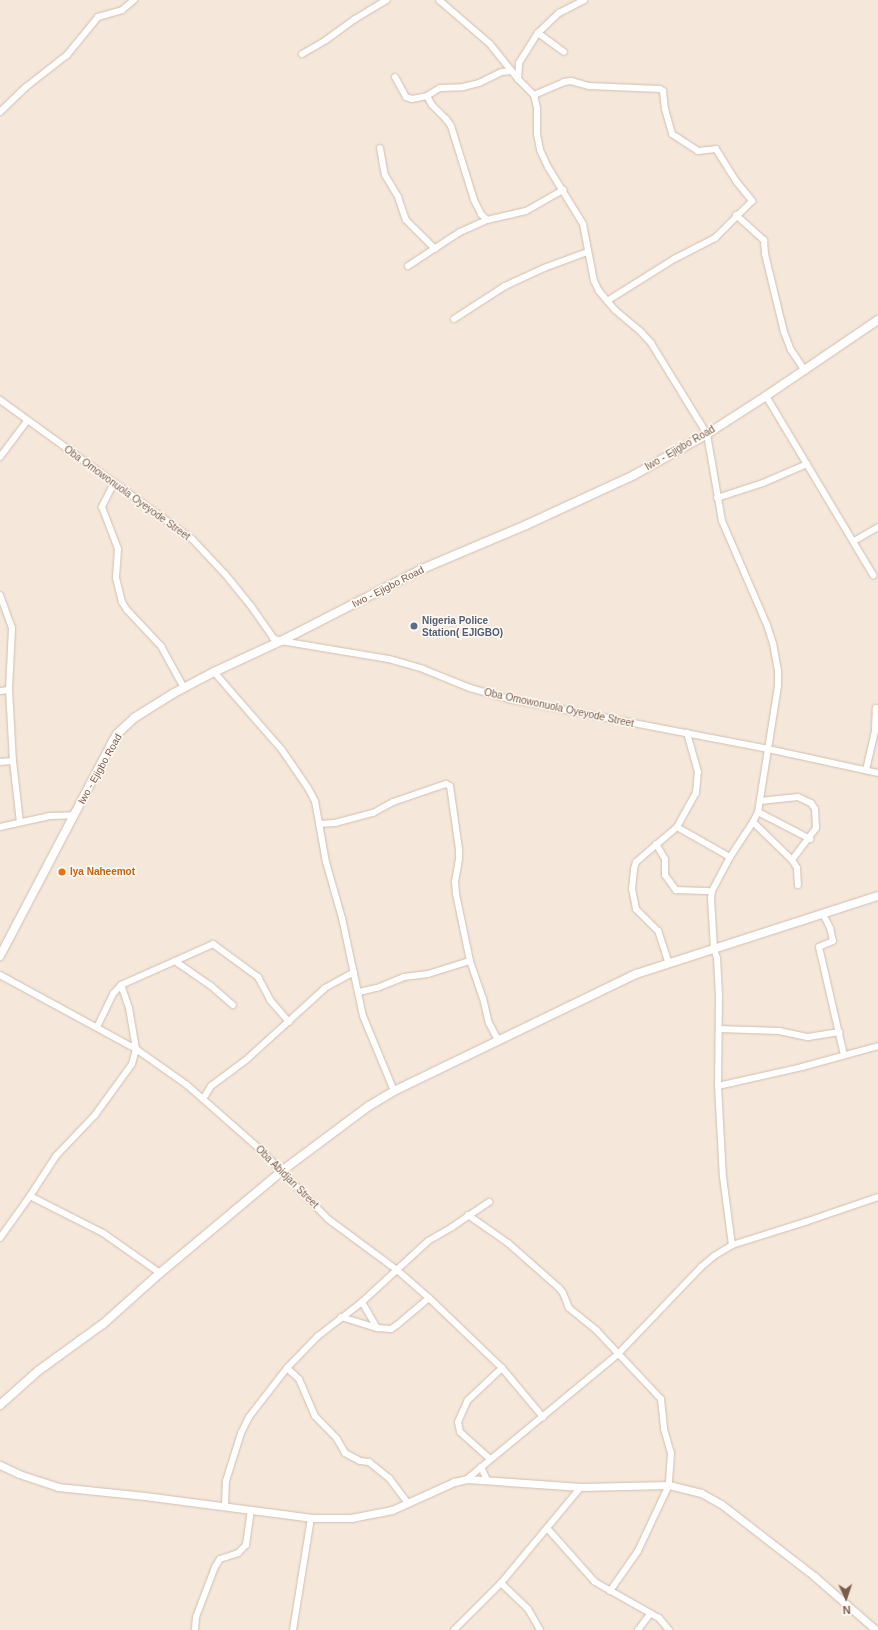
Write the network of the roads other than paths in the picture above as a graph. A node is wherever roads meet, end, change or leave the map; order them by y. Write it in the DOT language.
graph roads {
  1 [pos="134,0"];
  2 [pos="387,0"];
  3 [pos="439,0"];
  4 [pos="584,0"];
  5 [pos="538,33"];
  6 [pos="564,52"];
  7 [pos="302,54"];
  8 [pos="511,71"];
  9 [pos="395,77"];
  10 [pos="518,79"];
  11 [pos="534,95"];
  12 [pos="427,96"];
  13 [pos="0,112"];
  14 [pos="380,148"];
  15 [pos="563,190"];
  16 [pos="736,215"];
  17 [pos="487,220"];
  18 [pos="436,249"];
  19 [pos="587,252"];
  20 [pos="408,266"];
  21 [pos="607,301"];
  22 [pos="454,320"];
  23 [pos="878,320"];
  24 [pos="805,371"];
  25 [pos="766,396"];
  26 [pos="0,400"];
  27 [pos="27,421"];
  28 [pos="706,434"];
  29 [pos="0,457"];
  30 [pos="807,464"];
  31 [pos="114,483"];
  32 [pos="717,498"];
  33 [pos="878,527"];
  34 [pos="854,541"];
  35 [pos="873,575"];
  36 [pos="0,596"];
  37 [pos="281,642"];
  38 [pos="214,672"];
  39 [pos="184,688"];
  40 [pos="9,690"];
  41 [pos="0,691"];
  42 [pos="876,708"];
  43 [pos="687,733"];
  44 [pos="768,749"];
  45 [pos="13,761"];
  46 [pos="0,762"];
  47 [pos="866,770"];
  48 [pos="878,773"];
  49 [pos="760,801"];
  50 [pos="758,812"];
  51 [pos="75,815"];
  52 [pos="20,822"];
  53 [pos="753,822"];
  54 [pos="319,824"];
  55 [pos="677,826"];
  56 [pos="0,827"];
  57 [pos="810,839"];
  58 [pos="656,844"];
  59 [pos="730,856"];
  60 [pos="792,860"];
  61 [pos="798,885"];
  62 [pos="712,891"];
  63 [pos="878,896"];
  64 [pos="823,914"];
  65 [pos="714,949"];
  66 [pos="0,955"];
  67 [pos="470,961"];
  68 [pos="175,962"];
  69 [pos="669,964"];
  70 [pos="354,972"];
  71 [pos="0,975"];
  72 [pos="121,985"];
  73 [pos="359,992"];
  74 [pos="233,1005"];
  75 [pos="289,1022"];
  76 [pos="97,1027"];
  77 [pos="719,1029"];
  78 [pos="840,1032"];
  79 [pos="498,1040"];
  80 [pos="878,1046"];
  81 [pos="136,1049"];
  82 [pos="844,1055"];
  83 [pos="718,1086"];
  84 [pos="394,1091"];
  85 [pos="203,1099"];
  86 [pos="283,1170"];
  87 [pos="30,1196"];
  88 [pos="877,1200"];
  89 [pos="489,1202"];
  90 [pos="468,1215"];
  91 [pos="0,1238"];
  92 [pos="732,1245"];
  93 [pos="397,1270"];
  94 [pos="160,1273"];
  95 [pos="429,1298"];
  96 [pos="362,1302"];
  97 [pos="341,1317"];
  98 [pos="377,1328"];
  99 [pos="618,1354"];
  100 [pos="287,1368"];
  101 [pos="502,1368"];
  102 [pos="0,1405"];
  103 [pos="543,1417"];
  104 [pos="490,1459"];
  105 [pos="0,1465"];
  106 [pos="481,1467"];
  107 [pos="467,1479"];
  108 [pos="487,1480"];
  109 [pos="669,1485"];
  110 [pos="580,1487"];
  111 [pos="408,1503"];
  112 [pos="225,1506"];
  113 [pos="251,1510"];
  114 [pos="311,1518"];
  115 [pos="547,1528"];
  116 [pos="501,1583"];
  117 [pos="610,1591"];
  118 [pos="651,1613"];
  119 [pos="195,1630"];
  120 [pos="293,1630"];
  121 [pos="454,1630"];
  122 [pos="540,1630"];
  123 [pos="638,1630"];
  124 [pos="669,1630"];
  125 [pos="876,1630"];
  1 -- 13 [label="street"];
  2 -- 7 [label="street"];
  3 -- 8 [label="street"];
  4 -- 5 [label="street"];
  5 -- 6 [label="street"];
  5 -- 10 [label="street"];
  8 -- 10 [label="street"];
  8 -- 12 [label="street"];
  9 -- 12 [label="street"];
  10 -- 11 [label="street"];
  11 -- 15 [label="street"];
  11 -- 16 [label="street"];
  12 -- 17 [label="street"];
  14 -- 18 [label="street"];
  15 -- 17 [label="street"];
  15 -- 19 [label="street"];
  16 -- 21 [label="street"];
  16 -- 24 [label="street"];
  17 -- 18 [label="street"];
  18 -- 20 [label="street"];
  19 -- 21 [label="street"];
  19 -- 22 [label="street"];
  21 -- 28 [label="street"];
  23 -- 24 [label="main road, Iwo - Ejigbo Road"];
  24 -- 25 [label="main road, Iwo - Ejigbo Road"];
  25 -- 28 [label="main road, Iwo - Ejigbo Road"];
  25 -- 30 [label="street"];
  26 -- 27 [label="street, Oba Omowonuola Oyeyode Street"];
  27 -- 29 [label="street"];
  27 -- 31 [label="street, Oba Omowonuola Oyeyode Street"];
  28 -- 32 [label="street"];
  28 -- 37 [label="main road, Iwo - Ejigbo Road"];
  30 -- 32 [label="street"];
  30 -- 34 [label="street"];
  31 -- 37 [label="street, Oba Omowonuola Oyeyode Street"];
  31 -- 39 [label="street"];
  32 -- 44 [label="street"];
  33 -- 34 [label="street"];
  34 -- 35 [label="street"];
  36 -- 40 [label="street"];
  37 -- 38 [label="main road, Iwo - Ejigbo Road"];
  37 -- 43 [label="street, Oba Omowonuola Oyeyode Street"];
  38 -- 39 [label="main road, Iwo - Ejigbo Road"];
  38 -- 54 [label="street"];
  39 -- 51 [label="main road, Iwo - Ejigbo Road"];
  40 -- 41 [label="street"];
  40 -- 45 [label="street"];
  42 -- 47 [label="street"];
  43 -- 44 [label="street, Oba Omowonuola Oyeyode Street"];
  43 -- 55 [label="street"];
  44 -- 47 [label="street, Oba Omowonuola Oyeyode Street"];
  44 -- 49 [label="street"];
  45 -- 46 [label="street"];
  45 -- 52 [label="street"];
  47 -- 48 [label="street, Oba Omowonuola Oyeyode Street"];
  49 -- 50 [label="street"];
  49 -- 57 [label="street"];
  50 -- 53 [label="street"];
  50 -- 57 [label="street"];
  51 -- 52 [label="street"];
  51 -- 66 [label="main road, Iwo - Ejigbo Road"];
  52 -- 56 [label="street"];
  53 -- 59 [label="street"];
  53 -- 60 [label="street"];
  54 -- 67 [label="street"];
  54 -- 70 [label="street"];
  55 -- 58 [label="street"];
  55 -- 59 [label="street"];
  57 -- 60 [label="street"];
  58 -- 62 [label="street"];
  58 -- 69 [label="street"];
  59 -- 62 [label="street"];
  60 -- 61 [label="street"];
  62 -- 65 [label="street"];
  63 -- 64 [label="main road"];
  64 -- 65 [label="main road"];
  64 -- 78 [label="street"];
  65 -- 69 [label="main road"];
  65 -- 77 [label="street"];
  67 -- 73 [label="street"];
  67 -- 79 [label="street"];
  68 -- 72 [label="street"];
  68 -- 74 [label="street"];
  68 -- 75 [label="street"];
  69 -- 79 [label="main road"];
  70 -- 73 [label="street"];
  70 -- 75 [label="street"];
  71 -- 76 [label="street, Oba Abidjan Street"];
  72 -- 76 [label="street"];
  72 -- 81 [label="street"];
  73 -- 84 [label="street"];
  75 -- 85 [label="street"];
  76 -- 81 [label="street, Oba Abidjan Street"];
  77 -- 78 [label="street"];
  77 -- 83 [label="street"];
  78 -- 82 [label="street"];
  79 -- 84 [label="main road"];
  80 -- 82 [label="street"];
  81 -- 85 [label="street, Oba Abidjan Street"];
  81 -- 87 [label="street"];
  82 -- 83 [label="street"];
  83 -- 92 [label="street"];
  84 -- 86 [label="main road"];
  85 -- 86 [label="street, Oba Abidjan Street"];
  86 -- 93 [label="street, Oba Abidjan Street"];
  86 -- 94 [label="main road"];
  87 -- 91 [label="street"];
  87 -- 94 [label="street"];
  88 -- 92 [label="street"];
  89 -- 90 [label="street"];
  90 -- 93 [label="street"];
  90 -- 99 [label="street"];
  92 -- 99 [label="street"];
  93 -- 95 [label="street, Oba Abidjan Street"];
  93 -- 96 [label="street"];
  94 -- 102 [label="main road"];
  95 -- 98 [label="street"];
  95 -- 101 [label="street, Oba Abidjan Street"];
  96 -- 97 [label="street"];
  96 -- 98 [label="street"];
  97 -- 98 [label="street"];
  97 -- 100 [label="street"];
  99 -- 103 [label="street"];
  99 -- 109 [label="street"];
  100 -- 111 [label="street"];
  100 -- 112 [label="street"];
  101 -- 103 [label="street, Oba Abidjan Street"];
  101 -- 104 [label="street"];
  103 -- 104 [label="street"];
  104 -- 106 [label="street"];
  105 -- 112 [label="street"];
  106 -- 107 [label="street"];
  106 -- 108 [label="street"];
  107 -- 108 [label="street"];
  107 -- 111 [label="street"];
  108 -- 110 [label="street"];
  109 -- 110 [label="street"];
  109 -- 117 [label="street"];
  109 -- 125 [label="street"];
  110 -- 115 [label="street"];
  111 -- 114 [label="street"];
  112 -- 113 [label="street"];
  113 -- 114 [label="street"];
  113 -- 119 [label="street"];
  114 -- 120 [label="street"];
  115 -- 116 [label="street"];
  115 -- 117 [label="street"];
  116 -- 121 [label="street"];
  116 -- 122 [label="street"];
  117 -- 118 [label="street"];
  118 -- 123 [label="street"];
  118 -- 124 [label="street"];
}
